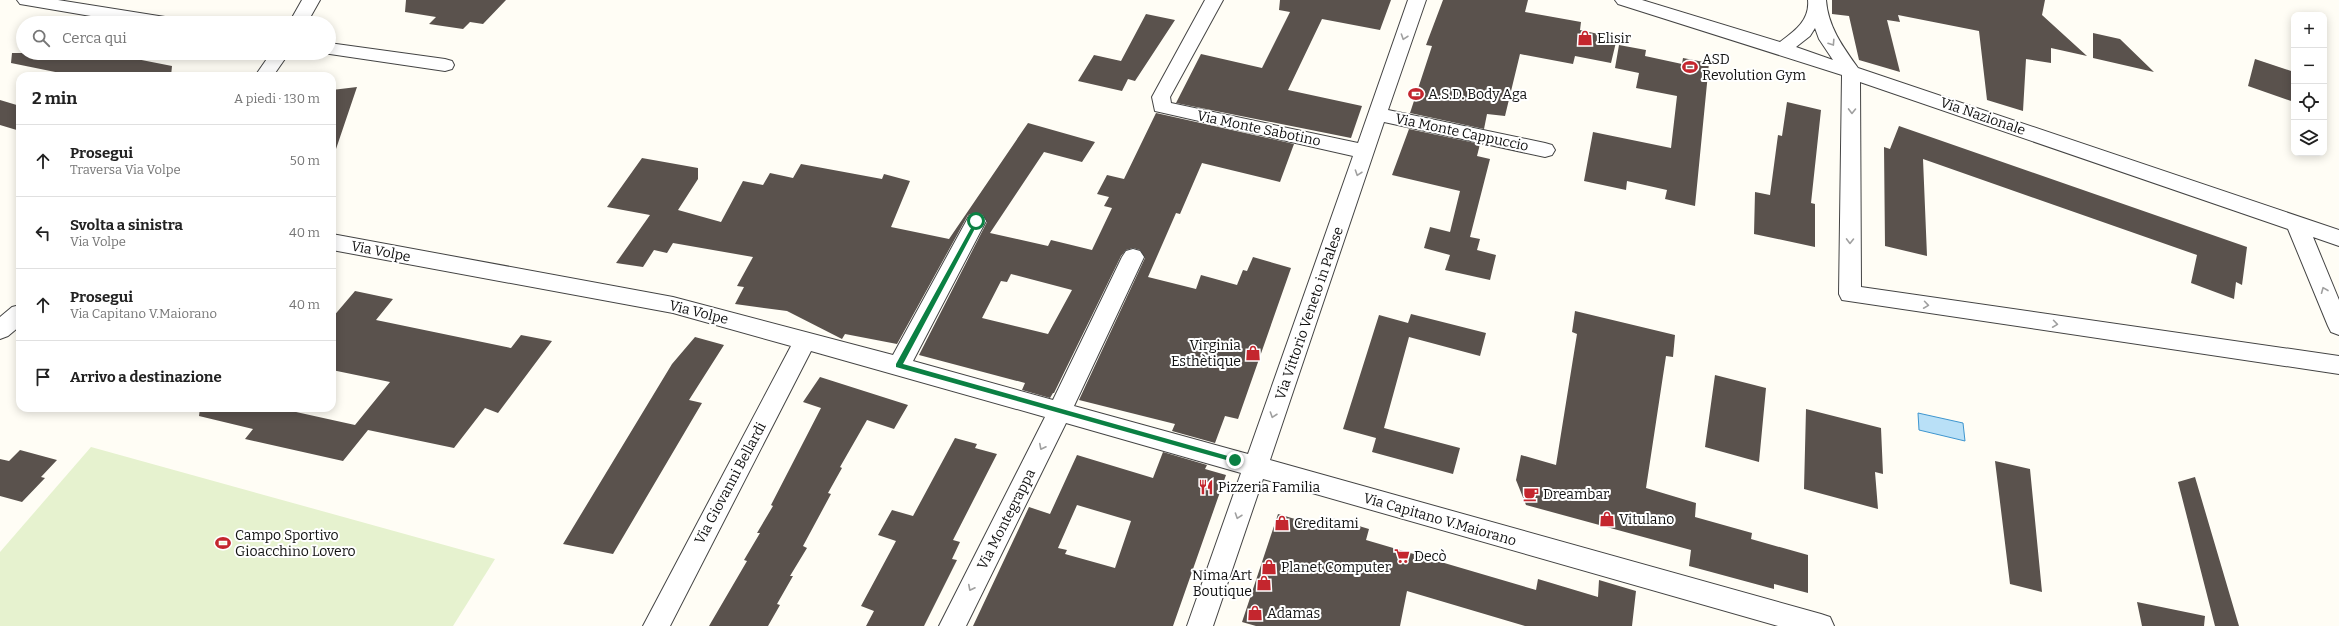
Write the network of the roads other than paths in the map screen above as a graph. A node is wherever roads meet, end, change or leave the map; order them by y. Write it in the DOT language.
graph roads {
  1 [pos="26,0"];
  2 [pos="1214,0"];
  3 [pos="1417,0"];
  4 [pos="1624,0"];
  5 [pos="305,1"];
  6 [pos="1817,6"];
  7 [pos="123,16"];
  8 [pos="300,16"];
  9 [pos="1783,48"];
  10 [pos="336,50"];
  11 [pos="275,60"];
  12 [pos="445,65"];
  13 [pos="267,72"];
  14 [pos="1852,72"];
  15 [pos="1378,114"];
  16 [pos="1545,150"];
  17 [pos="1366,152"];
  18 [pos="976,221"];
  19 [pos="2296,222"];
  20 [pos="2339,238"];
  21 [pos="336,243"];
  22 [pos="1133,257"];
  23 [pos="16,316"];
  24 [pos="2339,326"];
  25 [pos="0,330"];
  26 [pos="805,340"];
  27 [pos="2339,365"];
  28 [pos="898,366"];
  29 [pos="1059,412"];
  30 [pos="1255,466"];
  31 [pos="656,626"];
  32 [pos="952,626"];
  33 [pos="1200,626"];
  34 [pos="1821,626"];
  1 -- 7 [label="street"];
  2 -- 17 [label="street, Via Monte Sabotino"];
  3 -- 15 [label="street, Via Vittorio Veneto in Palese, one-way"];
  4 -- 9 [label="street, Via Nazionale"];
  5 -- 8 [label="street"];
  6 -- 9 [label="street"];
  6 -- 14 [label="street, one-way"];
  9 -- 14 [label="street, Via Nazionale"];
  10 -- 12 [label="street"];
  11 -- 13 [label="street"];
  14 -- 19 [label="street, Via Nazionale"];
  14 -- 27 [label="street, one-way"];
  15 -- 16 [label="street, Via Monte Cappuccio"];
  15 -- 17 [label="street, Via Vittorio Veneto in Palese"];
  17 -- 30 [label="street, Via Vittorio Veneto in Palese, one-way"];
  18 -- 28 [label="street"];
  19 -- 20 [label="street, Via Nazionale"];
  24 -- 19 [label="street, one-way"];
  21 -- 26 [label="street, Via Volpe"];
  22 -- 29 [label="street, Via Montegrappa"];
  23 -- 25 [label="street"];
  26 -- 28 [label="street, Via Volpe"];
  26 -- 31 [label="street, Via Giovanni Bellardi"];
  28 -- 29 [label="street, Via Volpe"];
  29 -- 30 [label="street, Via Capitano V.Maiorano"];
  29 -- 32 [label="street, Via Montegrappa, one-way"];
  30 -- 33 [label="street, Via Vittorio Veneto in Palese, one-way"];
  30 -- 34 [label="street, Via Capitano V.Maiorano"];
}
